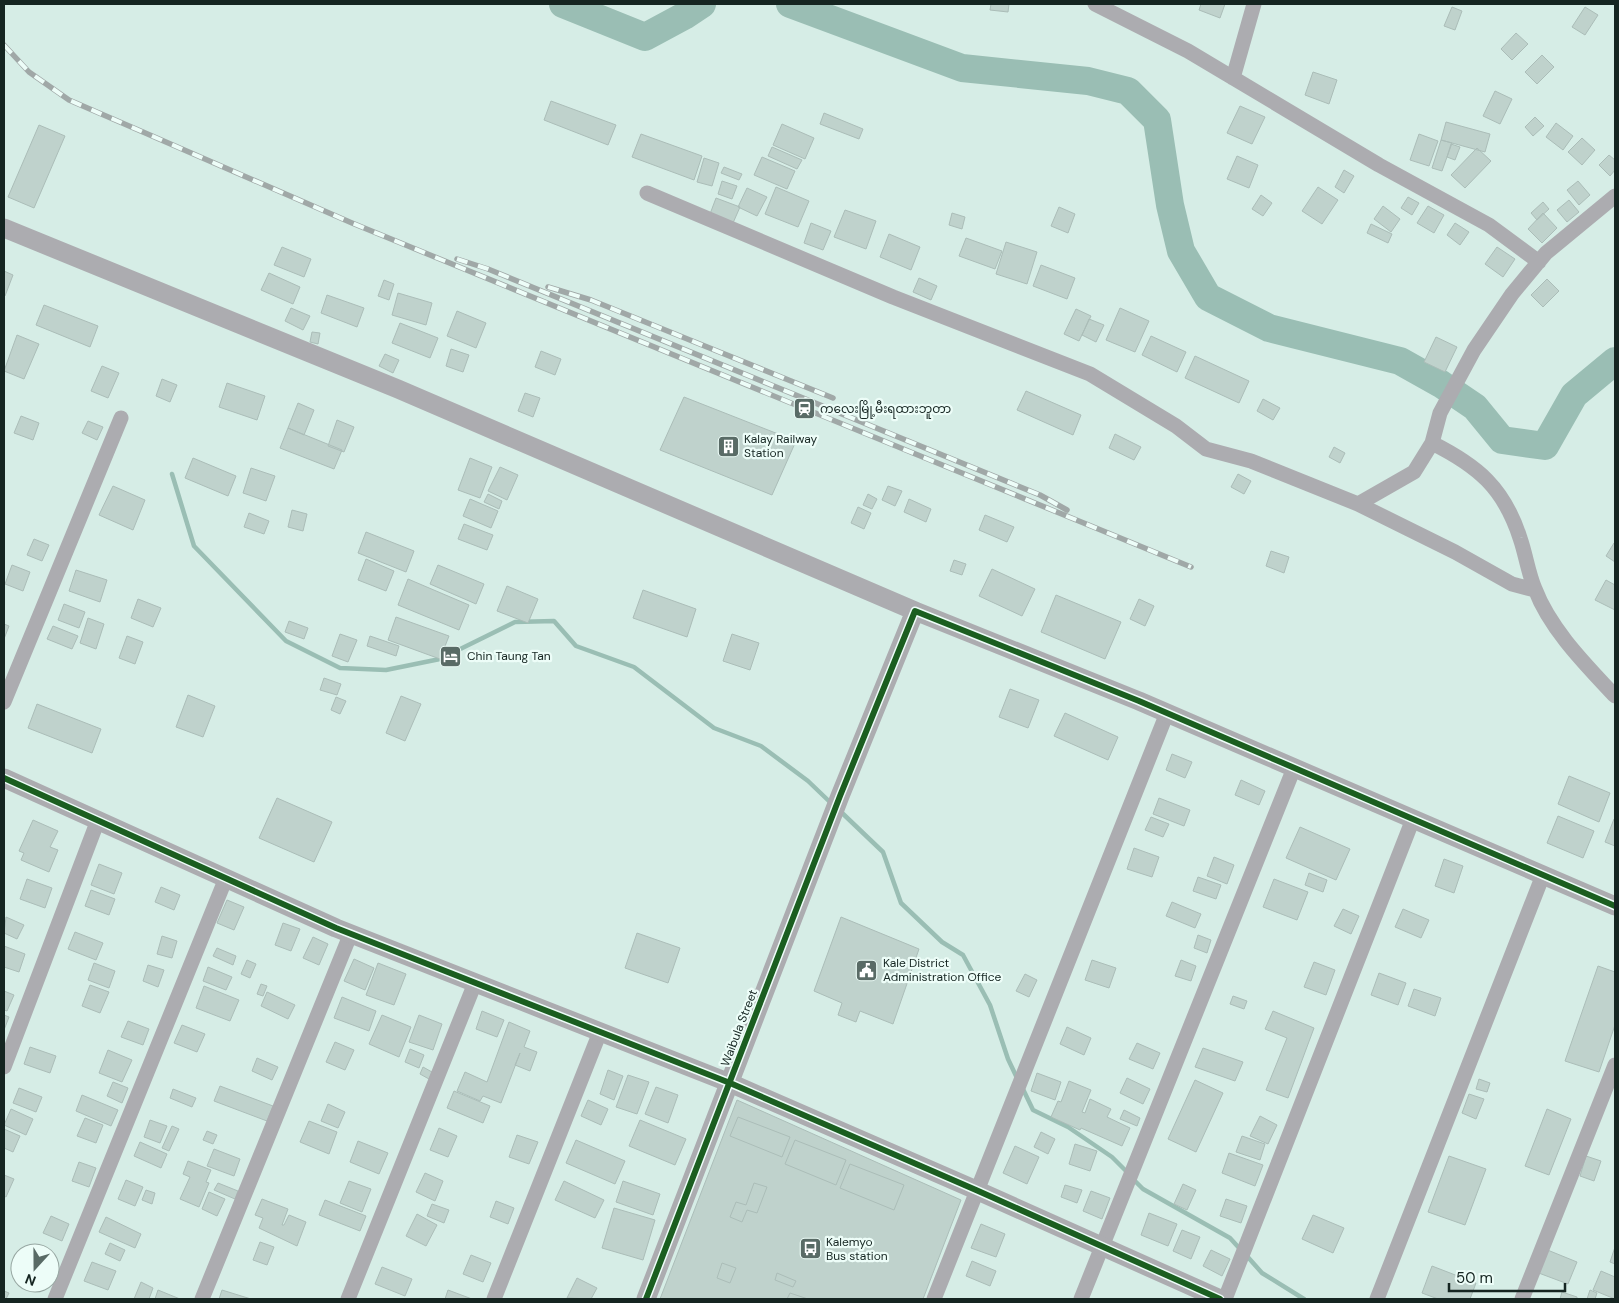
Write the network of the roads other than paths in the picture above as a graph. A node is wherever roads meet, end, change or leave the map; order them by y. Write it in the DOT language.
graph roads {
  1 [pos="1095,4"];
  2 [pos="1254,4"];
  3 [pos="1233,78"];
  4 [pos="647,193"];
  5 [pos="1615,196"];
  6 [pos="4,228"];
  7 [pos="1538,262"];
  8 [pos="121,418"];
  9 [pos="1432,443"];
  10 [pos="1358,504"];
  11 [pos="1535,590"];
  12 [pos="915,611"];
  13 [pos="1615,696"];
  14 [pos="4,702"];
  15 [pos="1168,713"];
  16 [pos="1294,768"];
  17 [pos="4,778"];
  18 [pos="1413,819"];
  19 [pos="98,820"];
  20 [pos="1543,875"];
  21 [pos="226,878"];
  22 [pos="1615,906"];
  23 [pos="351,933"];
  24 [pos="475,982"];
  25 [pos="600,1032"];
  26 [pos="1615,1065"];
  27 [pos="4,1067"];
  28 [pos="730,1083"];
  29 [pos="976,1190"];
  30 [pos="1102,1246"];
  31 [pos="55,1299"];
  32 [pos="202,1299"];
  33 [pos="348,1299"];
  34 [pos="494,1299"];
  35 [pos="646,1299"];
  36 [pos="934,1299"];
  37 [pos="1081,1299"];
  38 [pos="1220,1299"];
  39 [pos="1225,1299"];
  40 [pos="1377,1299"];
  41 [pos="1522,1299"];
  1 -- 3 [label="street"];
  2 -- 3 [label="street"];
  3 -- 7 [label="street"];
  4 -- 10 [label="street"];
  5 -- 7 [label="street"];
  6 -- 12 [label="street"];
  7 -- 9 [label="street"];
  8 -- 14 [label="street"];
  9 -- 10 [label="street"];
  9 -- 11 [label="street"];
  10 -- 11 [label="street"];
  11 -- 13 [label="street"];
  12 -- 15 [label="street"];
  12 -- 28 [label="street, Waibula Street"];
  15 -- 16 [label="street"];
  15 -- 29 [label="street"];
  16 -- 18 [label="street"];
  16 -- 30 [label="street"];
  17 -- 19 [label="street"];
  18 -- 20 [label="street"];
  18 -- 39 [label="street"];
  19 -- 21 [label="street"];
  19 -- 27 [label="street"];
  20 -- 22 [label="street"];
  20 -- 40 [label="street"];
  21 -- 23 [label="street"];
  21 -- 31 [label="street"];
  23 -- 24 [label="street"];
  23 -- 32 [label="street"];
  24 -- 25 [label="street"];
  24 -- 33 [label="street"];
  25 -- 28 [label="street"];
  25 -- 34 [label="street"];
  26 -- 41 [label="street"];
  28 -- 29 [label="street"];
  28 -- 35 [label="street, Waibula Street"];
  29 -- 30 [label="street"];
  29 -- 36 [label="street"];
  30 -- 37 [label="street"];
  30 -- 38 [label="street"];
}
